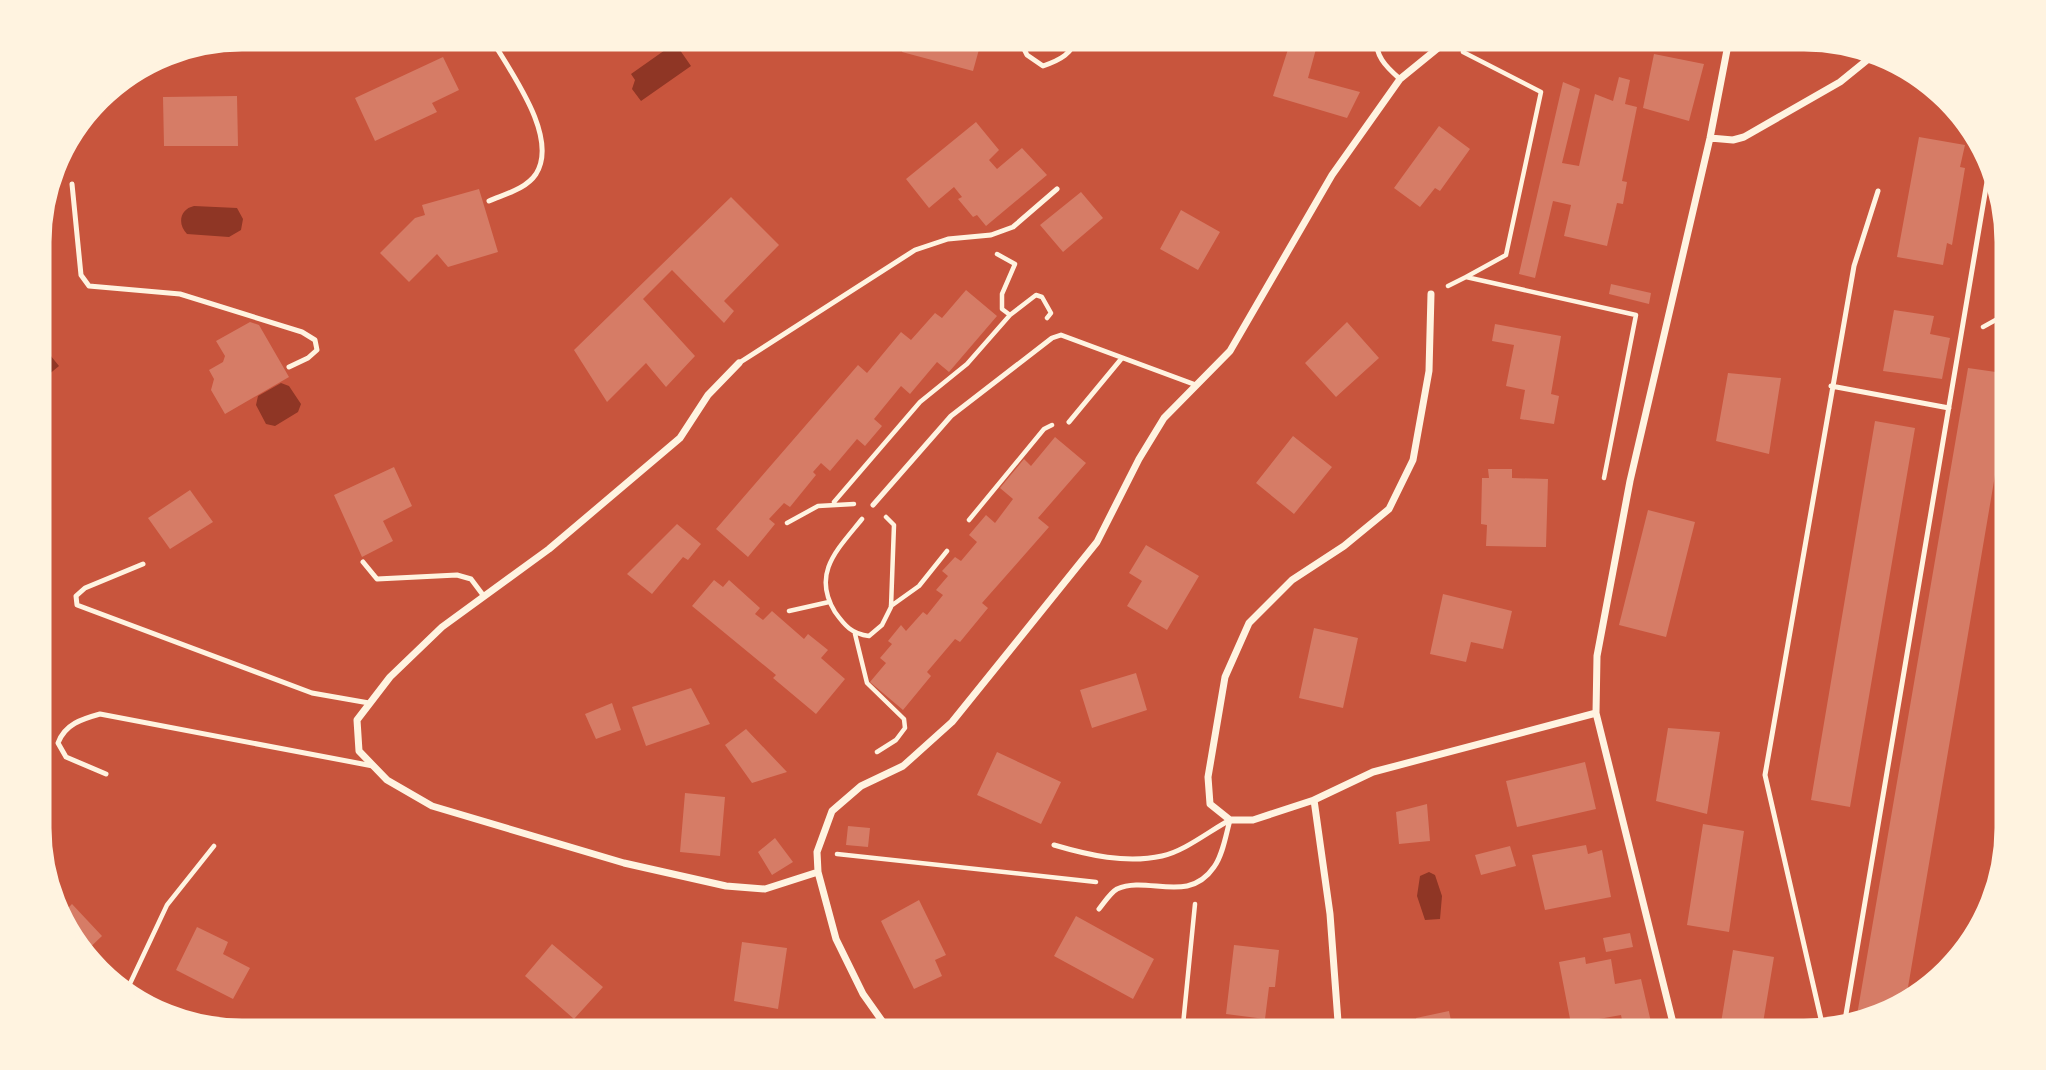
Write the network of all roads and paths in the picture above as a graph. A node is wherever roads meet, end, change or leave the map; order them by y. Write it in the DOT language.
graph roads {
  1 [pos="1023,47"];
  2 [pos="1072,47"];
  3 [pos="1376,47"];
  4 [pos="1438,47"];
  5 [pos="1454,47"];
  6 [pos="1727,47"];
  7 [pos="496,48"];
  8 [pos="1869,59"];
  9 [pos="1400,79"];
  10 [pos="1710,138"];
  11 [pos="1988,179"];
  12 [pos="72,184"];
  13 [pos="1057,189"];
  14 [pos="1878,191"];
  15 [pos="489,201"];
  16 [pos="991,235"];
  17 [pos="1466,277"];
  18 [pos="1431,294"];
  19 [pos="1051,313"];
  20 [pos="1010,315"];
  21 [pos="1999,318"];
  22 [pos="1979,330"];
  23 [pos="1122,358"];
  24 [pos="739,363"];
  25 [pos="289,367"];
  26 [pos="1196,385"];
  27 [pos="1831,386"];
  28 [pos="1949,408"];
  29 [pos="1069,422"];
  30 [pos="1604,478"];
  31 [pos="834,503"];
  32 [pos="873,505"];
  33 [pos="969,520"];
  34 [pos="787,523"];
  35 [pos="947,551"];
  36 [pos="363,562"];
  37 [pos="143,564"];
  38 [pos="483,594"];
  39 [pos="829,602"];
  40 [pos="891,607"];
  41 [pos="789,611"];
  42 [pos="855,634"];
  43 [pos="369,702"];
  44 [pos="1596,713"];
  45 [pos="867,757"];
  46 [pos="373,766"];
  47 [pos="106,774"];
  48 [pos="1314,800"];
  49 [pos="1230,820"];
  50 [pos="1054,845"];
  51 [pos="214,846"];
  52 [pos="817,852"];
  53 [pos="818,872"];
  54 [pos="1129,886"];
  55 [pos="1195,897"];
  56 [pos="1099,909"];
  57 [pos="129,986"];
  58 [pos="1845,1018"];
  59 [pos="1822,1021"];
  60 [pos="1183,1022"];
  61 [pos="1338,1022"];
  62 [pos="1673,1022"];
  63 [pos="883,1023"];
  1 -- 2 [label="lane"];
  3 -- 9 [label="lane"];
  4 -- 9 [label="street"];
  5 -- 17 [label="path"];
  6 -- 10 [label="street"];
  7 -- 15 [label="lane"];
  8 -- 10 [label="street"];
  9 -- 26 [label="street"];
  10 -- 44 [label="street"];
  11 -- 28 [label="lane"];
  12 -- 25 [label="lane"];
  13 -- 16 [label="lane"];
  14 -- 27 [label="lane"];
  16 -- 20 [label="path"];
  16 -- 24 [label="lane"];
  17 -- 18 [label="path"];
  17 -- 30 [label="path"];
  18 -- 49 [label="street"];
  19 -- 20 [label="path"];
  20 -- 31 [label="path"];
  21 -- 22 [label="path"];
  23 -- 26 [label="lane"];
  23 -- 29 [label="lane"];
  23 -- 32 [label="lane"];
  24 -- 38 [label="street"];
  26 -- 52 [label="street"];
  27 -- 28 [label="lane"];
  27 -- 59 [label="lane"];
  28 -- 58 [label="lane"];
  29 -- 33 [label="path"];
  31 -- 32 [label="path"];
  31 -- 34 [label="path"];
  32 -- 39 [label="path"];
  32 -- 40 [label="path"];
  35 -- 40 [label="path"];
  36 -- 38 [label="lane"];
  37 -- 43 [label="lane"];
  38 -- 43 [label="street"];
  39 -- 41 [label="path"];
  39 -- 42 [label="path"];
  40 -- 42 [label="path"];
  42 -- 45 [label="path"];
  43 -- 46 [label="street"];
  44 -- 48 [label="street"];
  44 -- 62 [label="street"];
  46 -- 47 [label="lane"];
  46 -- 53 [label="street"];
  48 -- 49 [label="street"];
  48 -- 61 [label="street"];
  49 -- 50 [label="lane"];
  49 -- 54 [label="lane"];
  51 -- 57 [label="path"];
  52 -- 53 [label="street"];
  52 -- 54 [label="path"];
  53 -- 63 [label="street"];
  54 -- 56 [label="lane"];
  55 -- 60 [label="path"];
}
